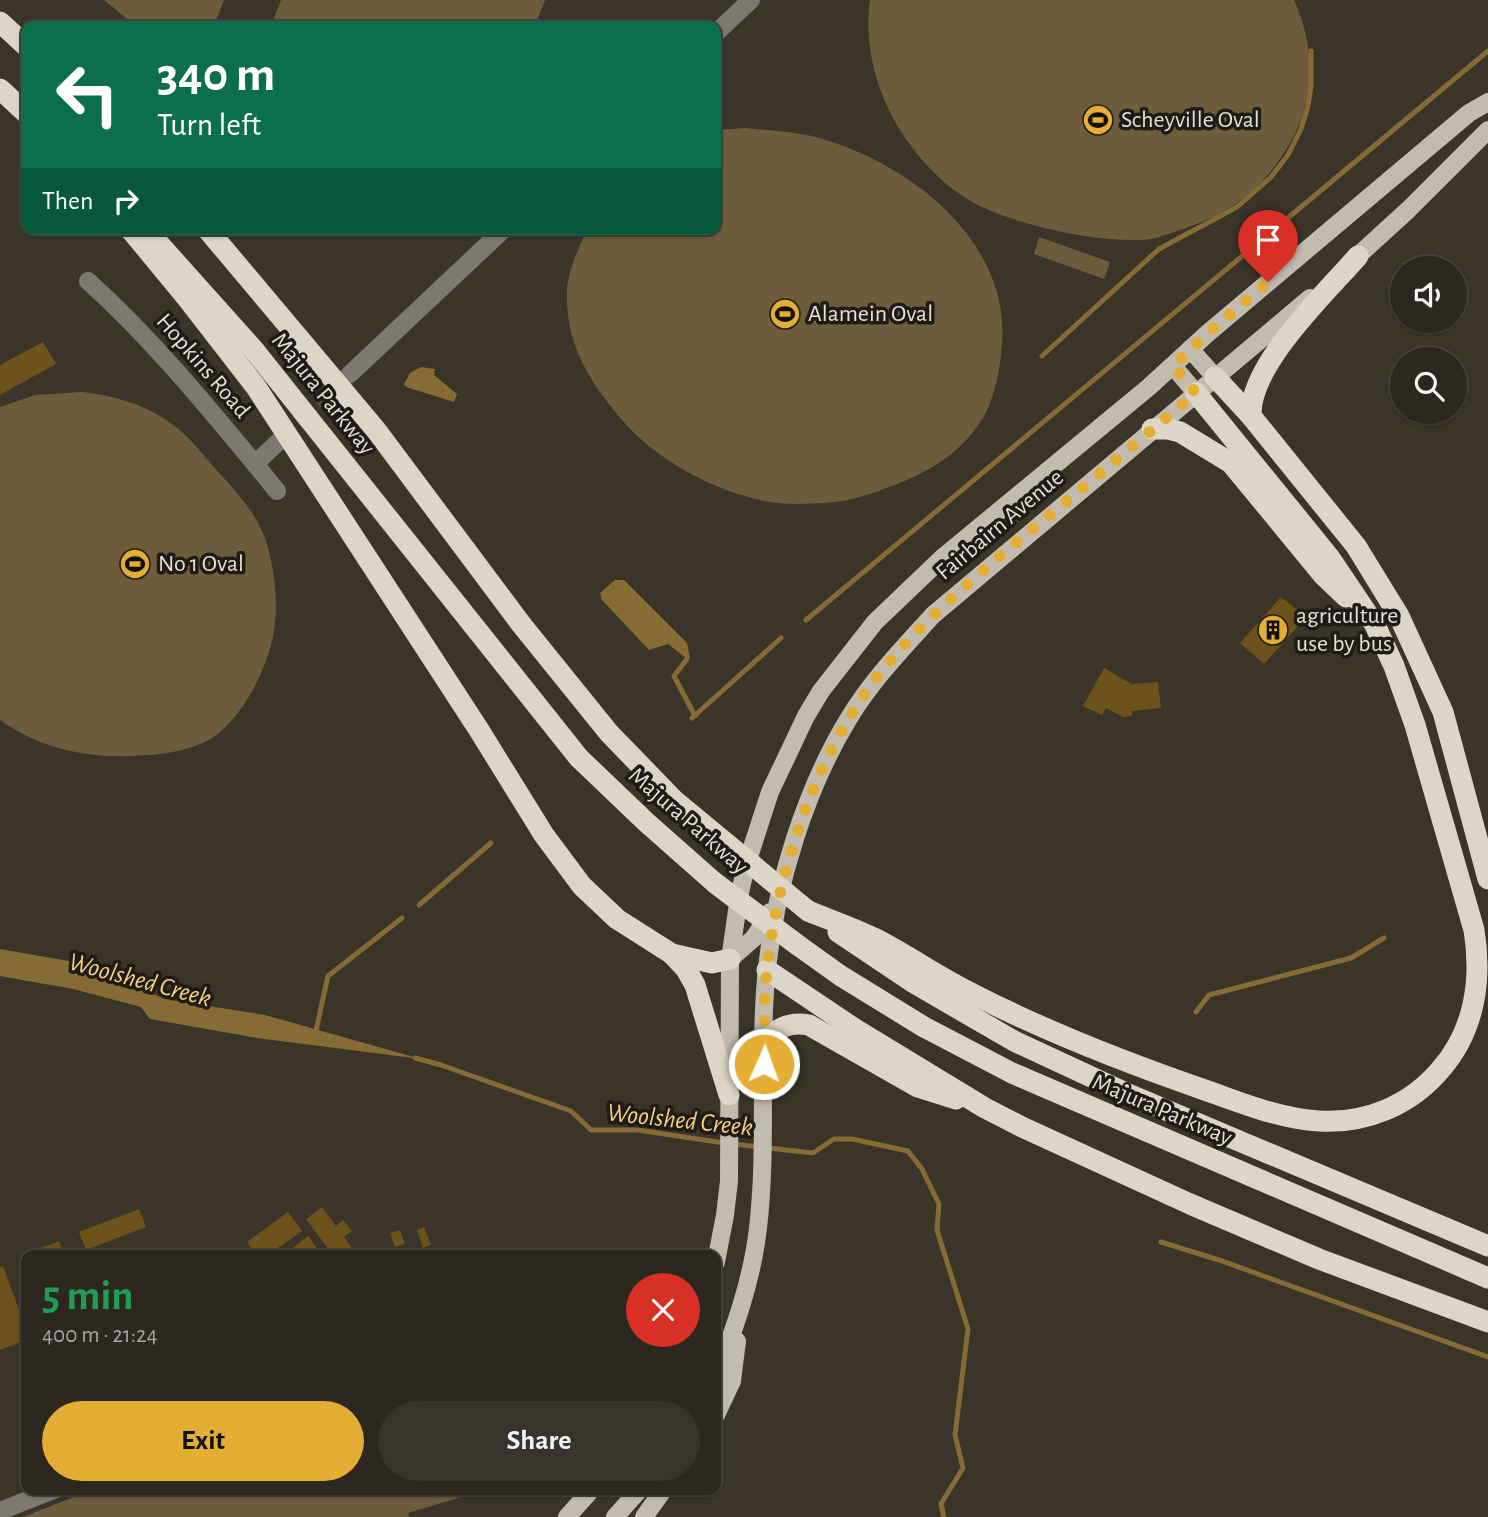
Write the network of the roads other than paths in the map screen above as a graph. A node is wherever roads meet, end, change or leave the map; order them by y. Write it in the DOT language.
graph roads {
  1 [pos="751,0"];
  2 [pos="3,24"];
  3 [pos="721,28"];
  4 [pos="21,41"];
  5 [pos="0,89"];
  6 [pos="1488,102"];
  7 [pos="21,108"];
  8 [pos="1488,130"];
  9 [pos="135,235"];
  10 [pos="151,235"];
  11 [pos="212,235"];
  12 [pos="498,235"];
  13 [pos="1358,256"];
  14 [pos="88,281"];
  15 [pos="1191,349"];
  16 [pos="1173,366"];
  17 [pos="350,374"];
  18 [pos="1215,377"];
  19 [pos="1196,393"];
  20 [pos="1251,416"];
  21 [pos="1153,429"];
  22 [pos="277,443"];
  23 [pos="255,464"];
  24 [pos="277,491"];
  25 [pos="1375,625"];
  26 [pos="1488,879"];
  27 [pos="779,894"];
  28 [pos="808,911"];
  29 [pos="672,954"];
  30 [pos="737,955"];
  31 [pos="767,970"];
  32 [pos="764,1043"];
  33 [pos="729,1099"];
  34 [pos="985,1108"];
  35 [pos="1488,1246"];
  36 [pos="718,1250"];
  37 [pos="1488,1278"];
  38 [pos="741,1310"];
  39 [pos="1488,1322"];
  40 [pos="721,1363"];
  41 [pos="721,1404"];
  42 [pos="41,1495"];
  43 [pos="587,1495"];
  44 [pos="635,1495"];
  45 [pos="660,1495"];
  46 [pos="0,1511"];
  47 [pos="567,1517"];
  48 [pos="615,1517"];
  49 [pos="644,1517"];
  1 -- 3 [label="street"];
  2 -- 4 [label="highway"];
  5 -- 7 [label="highway"];
  6 -- 15 [label="main road, Fairbairn Avenue"];
  8 -- 13 [label="main road, Fairbairn Avenue"];
  9 -- 29 [label="highway"];
  10 -- 37 [label="highway, Majura Parkway, bridge"];
  11 -- 28 [label="highway, Majura Parkway, bridge"];
  12 -- 17 [label="street"];
  13 -- 18 [label="main road, Fairbairn Avenue"];
  13 -- 20 [label="highway"];
  14 -- 23 [label="street, Hopkins Road"];
  15 -- 16 [label="main road, Fairbairn Avenue"];
  15 -- 18 [label="main road"];
  16 -- 19 [label="main road"];
  16 -- 30 [label="main road, Fairbairn Avenue"];
  18 -- 19 [label="main road, Fairbairn Avenue"];
  18 -- 20 [label="highway"];
  19 -- 21 [label="main road, Fairbairn Avenue"];
  19 -- 25 [label="highway"];
  20 -- 26 [label="highway"];
  21 -- 25 [label="highway"];
  21 -- 27 [label="main road, Fairbairn Avenue"];
  22 -- 23 [label="street"];
  23 -- 24 [label="street, Hopkins Road"];
  25 -- 28 [label="highway"];
  27 -- 30 [label="main road"];
  27 -- 31 [label="main road, Fairbairn Avenue"];
  28 -- 35 [label="highway, Majura Parkway"];
  29 -- 30 [label="highway"];
  29 -- 33 [label="highway"];
  30 -- 31 [label="main road"];
  30 -- 33 [label="main road, Fairbairn Avenue"];
  31 -- 32 [label="main road, Fairbairn Avenue"];
  31 -- 34 [label="highway"];
  32 -- 34 [label="highway"];
  32 -- 38 [label="main road, Fairbairn Avenue"];
  33 -- 36 [label="main road, Fairbairn Avenue"];
  34 -- 39 [label="highway"];
  38 -- 40 [label="main road, Fairbairn Avenue"];
  38 -- 41 [label="main road"];
  42 -- 46 [label="street"];
  43 -- 47 [label="main road"];
  44 -- 48 [label="main road"];
  45 -- 49 [label="main road"];
}
